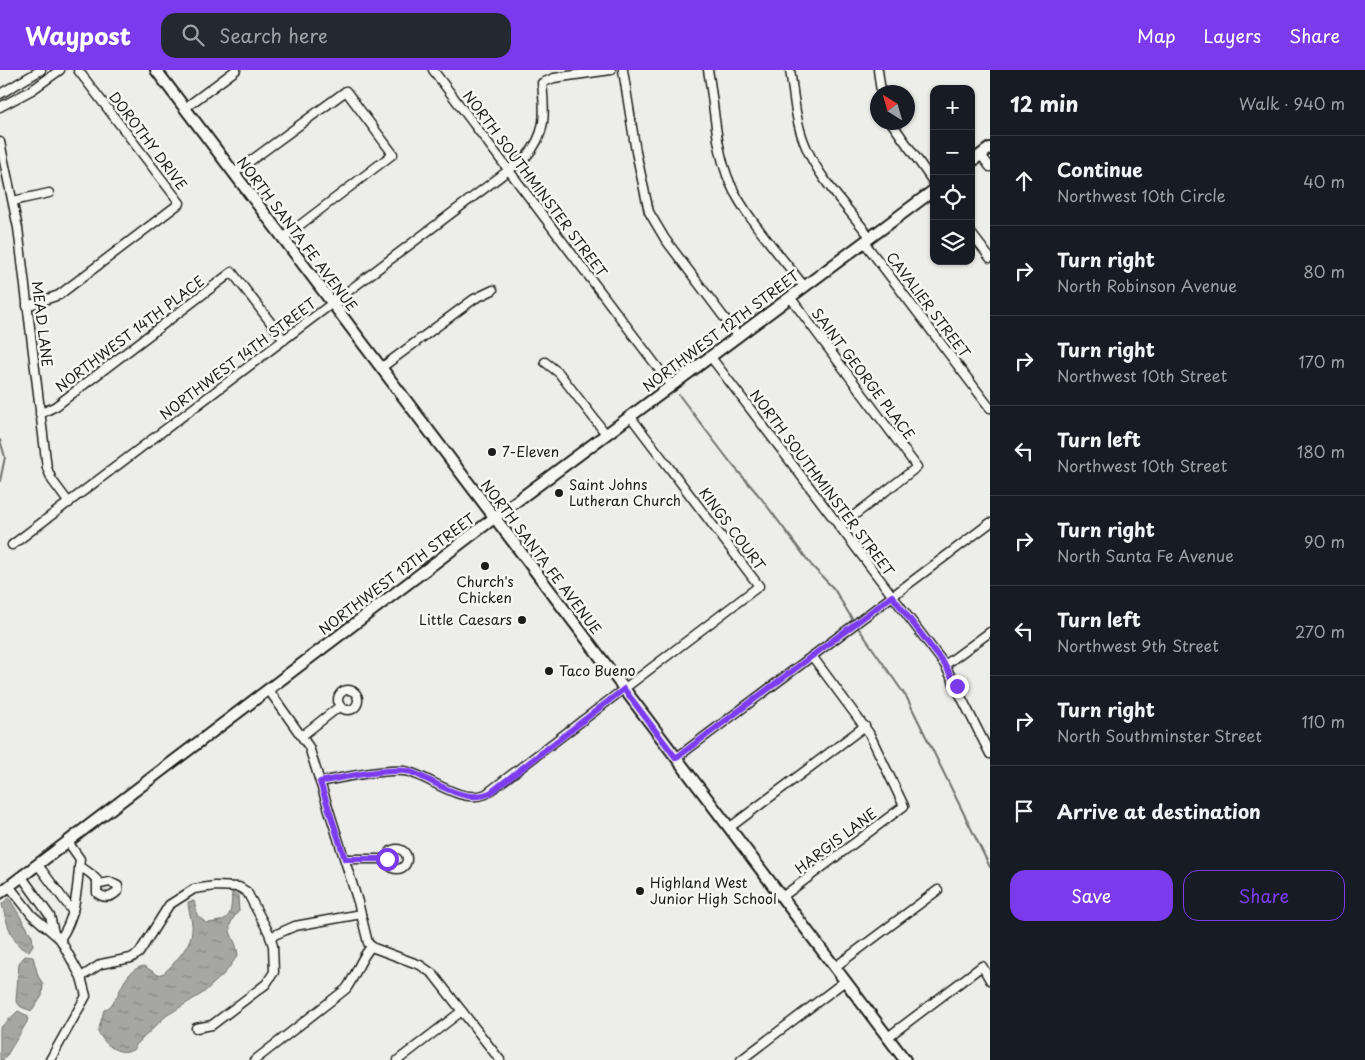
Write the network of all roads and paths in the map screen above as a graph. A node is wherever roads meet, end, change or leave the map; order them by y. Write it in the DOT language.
graph roads {
  1 [pos="42,70"];
  2 [pos="60,70"];
  3 [pos="78,70"];
  4 [pos="156,70"];
  5 [pos="236,70"];
  6 [pos="433,70"];
  7 [pos="610,70"];
  8 [pos="623,70"];
  9 [pos="708,70"];
  10 [pos="790,70"];
  11 [pos="878,70"];
  12 [pos="879,85"];
  13 [pos="0,94"];
  14 [pos="0,107"];
  15 [pos="185,108"];
  16 [pos="897,130"];
  17 [pos="0,142"];
  18 [pos="990,148"];
  19 [pos="981,154"];
  20 [pos="975,159"];
  21 [pos="990,167"];
  22 [pos="508,170"];
  23 [pos="234,173"];
  24 [pos="930,177"];
  25 [pos="49,192"];
  26 [pos="930,193"];
  27 [pos="13,201"];
  28 [pos="283,238"];
  29 [pos="975,238"];
  30 [pos="867,240"];
  31 [pos="990,258"];
  32 [pos="804,286"];
  33 [pos="493,290"];
  34 [pos="790,297"];
  35 [pos="332,304"];
  36 [pos="27,306"];
  37 [pos="738,336"];
  38 [pos="284,340"];
  39 [pos="710,356"];
  40 [pos="545,362"];
  41 [pos="381,368"];
  42 [pos="671,385"];
  43 [pos="990,408"];
  44 [pos="40,414"];
  45 [pos="630,416"];
  46 [pos="606,434"];
  47 [pos="69,503"];
  48 [pos="494,518"];
  49 [pos="990,523"];
  50 [pos="839,526"];
  51 [pos="12,545"];
  52 [pos="892,596"];
  53 [pos="990,632"];
  54 [pos="812,656"];
  55 [pos="945,665"];
  56 [pos="268,689"];
  57 [pos="624,689"];
  58 [pos="340,706"];
  59 [pos="865,726"];
  60 [pos="303,735"];
  61 [pos="988,742"];
  62 [pos="990,754"];
  63 [pos="676,758"];
  64 [pos="320,782"];
  65 [pos="729,828"];
  66 [pos="68,842"];
  67 [pos="345,859"];
  68 [pos="387,859"];
  69 [pos="38,865"];
  70 [pos="79,867"];
  71 [pos="22,877"];
  72 [pos="97,880"];
  73 [pos="9,886"];
  74 [pos="938,890"];
  75 [pos="0,894"];
  76 [pos="782,897"];
  77 [pos="73,912"];
  78 [pos="361,914"];
  79 [pos="57,936"];
  80 [pos="270,937"];
  81 [pos="371,947"];
  82 [pos="835,967"];
  83 [pos="82,977"];
  84 [pos="990,980"];
  85 [pos="845,981"];
  86 [pos="462,1011"];
  87 [pos="196,1028"];
  88 [pos="888,1037"];
  89 [pos="50,1060"];
  90 [pos="255,1060"];
  91 [pos="398,1060"];
  92 [pos="500,1060"];
  93 [pos="741,1060"];
  94 [pos="905,1060"];
  1 -- 13 [label="street"];
  2 -- 14 [label="street"];
  3 -- 36 [label="street, DOROTHY DRIVE"];
  4 -- 15 [label="main road, NORTH SANTA FE AVENUE"];
  5 -- 15 [label="street"];
  6 -- 22 [label="street, NORTH SOUTHMINSTER STREET"];
  7 -- 22 [label="street, NORTHWEST 14TH STREET"];
  8 -- 37 [label="street"];
  9 -- 32 [label="street"];
  10 -- 30 [label="street, CAVALIER STREET"];
  11 -- 12 [label="street"];
  15 -- 23 [label="main road, NORTH SANTA FE AVENUE"];
  16 -- 24 [label="street"];
  17 -- 27 [label="street, MEAD LANE"];
  18 -- 19 [label="main road"];
  19 -- 20 [label="main road"];
  19 -- 21 [label="street"];
  22 -- 35 [label="street, NORTHWEST 14TH STREET"];
  22 -- 42 [label="street, NORTH SOUTHMINSTER STREET"];
  23 -- 28 [label="main road, NORTH SANTA FE AVENUE"];
  23 -- 28 [label="street"];
  25 -- 27 [label="street"];
  26 -- 30 [label="main road, NORTHWEST 12TH STREET"];
  27 -- 36 [label="street, MEAD LANE"];
  28 -- 35 [label="main road, NORTH SANTA FE AVENUE"];
  29 -- 31 [label="street"];
  30 -- 32 [label="main road, NORTHWEST 12TH STREET"];
  30 -- 43 [label="street, CAVALIER STREET"];
  32 -- 34 [label="main road, NORTHWEST 12TH STREET"];
  33 -- 41 [label="street"];
  34 -- 37 [label="main road, NORTHWEST 12TH STREET"];
  34 -- 50 [label="street, SAINT GEORGE PLACE"];
  35 -- 38 [label="street, NORTHWEST 14TH STREET"];
  35 -- 41 [label="main road, NORTH SANTA FE AVENUE"];
  36 -- 44 [label="street, MEAD LANE"];
  37 -- 39 [label="main road, NORTHWEST 12TH STREET"];
  38 -- 44 [label="street, NORTHWEST 14TH PLACE"];
  38 -- 47 [label="street, NORTHWEST 14TH STREET"];
  39 -- 42 [label="main road, NORTHWEST 12TH STREET"];
  39 -- 50 [label="street, NORTH SOUTHMINSTER STREET"];
  40 -- 46 [label="street"];
  41 -- 48 [label="main road, NORTH SANTA FE AVENUE"];
  42 -- 45 [label="main road, NORTHWEST 12TH STREET"];
  44 -- 47 [label="street, MEAD LANE"];
  45 -- 46 [label="main road, NORTHWEST 12TH STREET"];
  45 -- 57 [label="street, KINGS COURT"];
  46 -- 48 [label="main road, NORTHWEST 12TH STREET"];
  47 -- 51 [label="street, NORTHWEST 14TH STREET"];
  48 -- 56 [label="main road, NORTHWEST 12TH STREET"];
  48 -- 57 [label="main road, NORTH SANTA FE AVENUE"];
  49 -- 52 [label="street"];
  50 -- 52 [label="street, NORTH SOUTHMINSTER STREET"];
  52 -- 54 [label="street"];
  52 -- 55 [label="street, NORTH SOUTHMINSTER STREET"];
  53 -- 55 [label="street"];
  54 -- 59 [label="street"];
  54 -- 63 [label="street"];
  55 -- 61 [label="street, NORTH SOUTHMINSTER STREET"];
  56 -- 60 [label="street"];
  56 -- 66 [label="main road, NORTHWEST 12TH STREET"];
  57 -- 63 [label="main road, NORTH SANTA FE AVENUE"];
  57 -- 64 [label="street"];
  58 -- 60 [label="street"];
  59 -- 65 [label="street"];
  59 -- 76 [label="street, HARGIS LANE"];
  60 -- 64 [label="street"];
  61 -- 62 [label="street, NORTH SOUTHMINSTER STREET"];
  63 -- 65 [label="main road, NORTH SANTA FE AVENUE"];
  64 -- 67 [label="street"];
  65 -- 76 [label="main road, NORTH SANTA FE AVENUE"];
  66 -- 69 [label="main road, NORTHWEST 12TH STREET"];
  66 -- 70 [label="street"];
  67 -- 68 [label="street"];
  67 -- 78 [label="street"];
  69 -- 71 [label="main road, NORTHWEST 12TH STREET"];
  69 -- 77 [label="street"];
  70 -- 72 [label="street"];
  70 -- 77 [label="street"];
  71 -- 73 [label="main road, NORTHWEST 12TH STREET"];
  71 -- 79 [label="street"];
  73 -- 75 [label="main road, NORTHWEST 12TH STREET"];
  73 -- 79 [label="street"];
  74 -- 82 [label="street"];
  76 -- 82 [label="main road, NORTH SANTA FE AVENUE"];
  77 -- 79 [label="street"];
  78 -- 80 [label="street"];
  78 -- 81 [label="street"];
  79 -- 83 [label="street"];
  80 -- 83 [label="street"];
  80 -- 87 [label="street"];
  81 -- 86 [label="street"];
  81 -- 90 [label="street"];
  82 -- 85 [label="main road, NORTH SANTA FE AVENUE"];
  83 -- 89 [label="street"];
  84 -- 88 [label="street"];
  85 -- 88 [label="main road, NORTH SANTA FE AVENUE"];
  85 -- 93 [label="street"];
  86 -- 91 [label="street"];
  86 -- 92 [label="street"];
  88 -- 94 [label="main road, NORTH SANTA FE AVENUE"];
}
